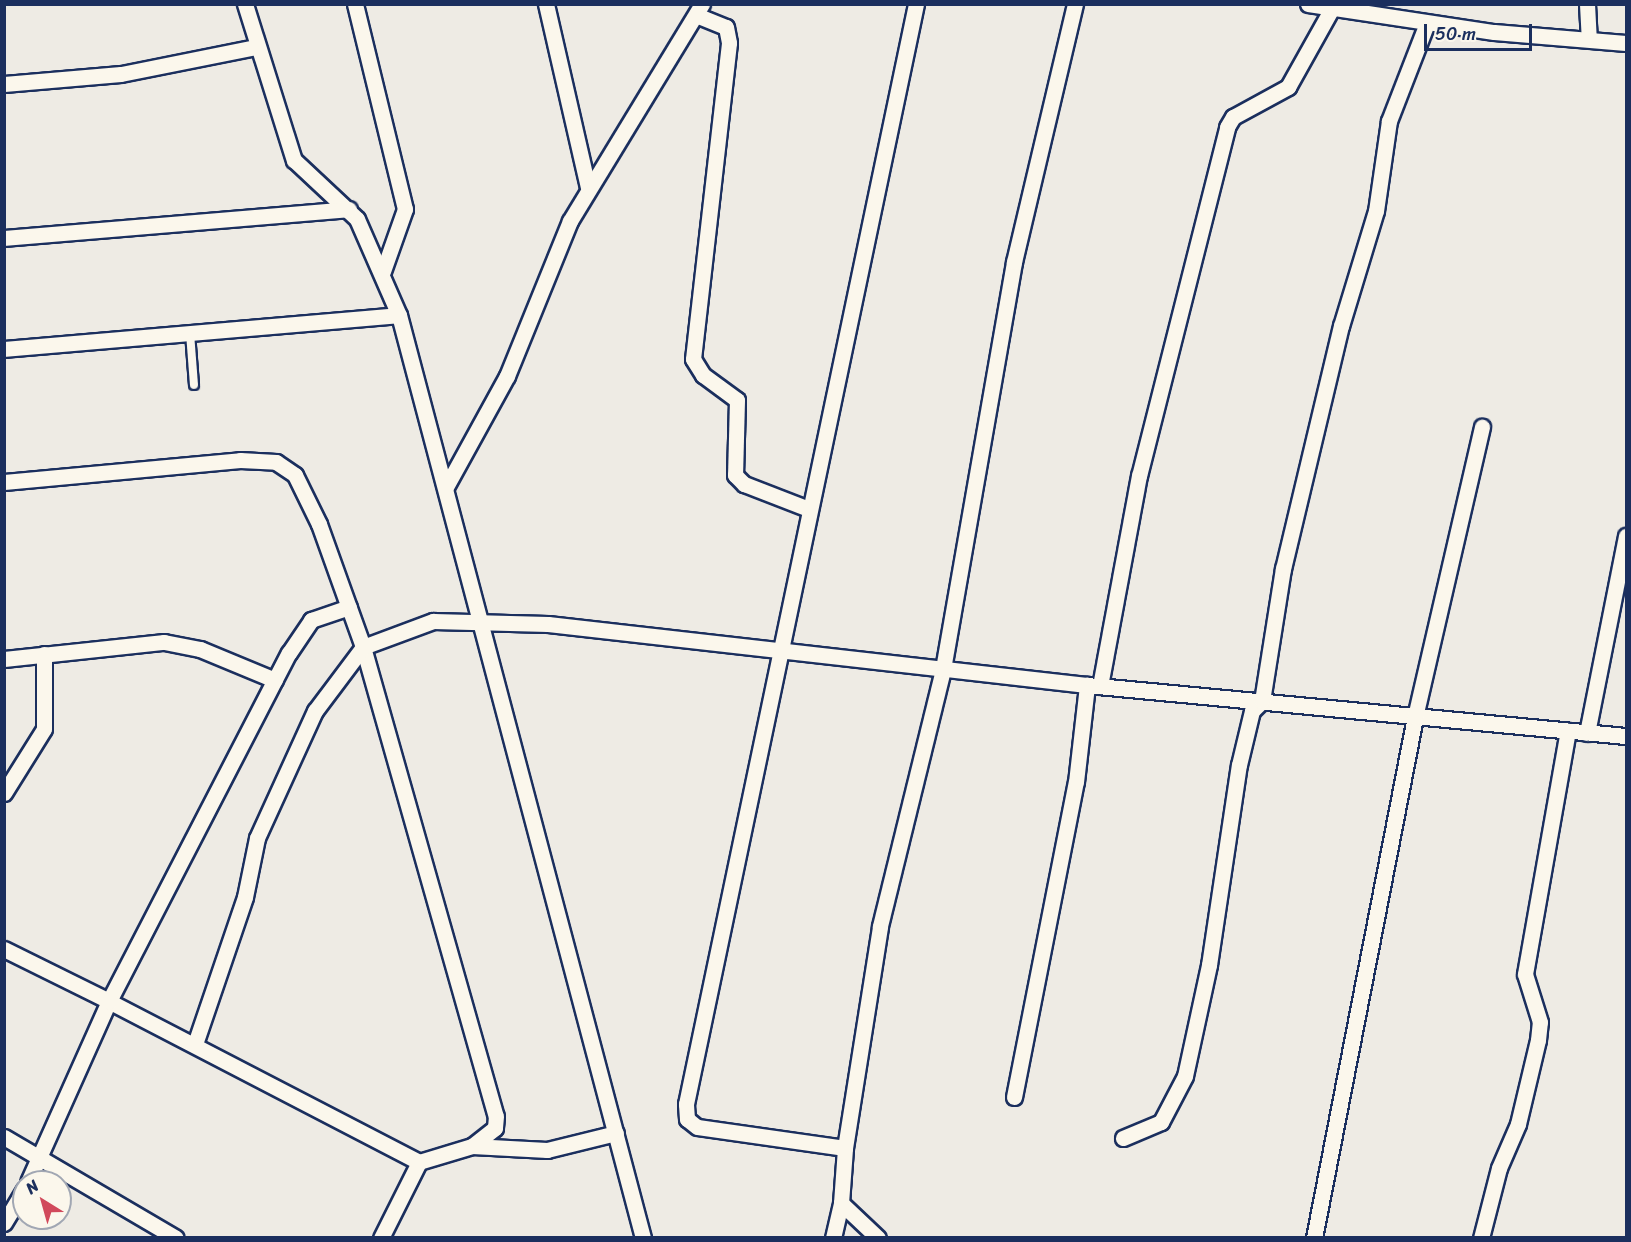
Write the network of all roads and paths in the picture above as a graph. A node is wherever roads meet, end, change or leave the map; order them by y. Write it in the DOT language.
graph roads {
  1 [pos="245,4"];
  2 [pos="355,4"];
  3 [pos="546,4"];
  4 [pos="916,4"];
  5 [pos="1075,4"];
  6 [pos="1308,4"];
  7 [pos="1587,4"];
  8 [pos="699,10"];
  9 [pos="1331,10"];
  10 [pos="1427,23"];
  11 [pos="1589,39"];
  12 [pos="1626,43"];
  13 [pos="256,47"];
  14 [pos="4,84"];
  15 [pos="588,188"];
  16 [pos="349,209"];
  17 [pos="4,238"];
  18 [pos="383,271"];
  19 [pos="399,315"];
  20 [pos="189,330"];
  21 [pos="4,349"];
  22 [pos="194,385"];
  23 [pos="1482,427"];
  24 [pos="4,482"];
  25 [pos="446,487"];
  26 [pos="806,508"];
  27 [pos="1626,536"];
  28 [pos="349,607"];
  29 [pos="480,618"];
  30 [pos="363,647"];
  31 [pos="777,650"];
  32 [pos="44,654"];
  33 [pos="4,659"];
  34 [pos="943,669"];
  35 [pos="275,680"];
  36 [pos="1093,686"];
  37 [pos="1262,701"];
  38 [pos="1415,717"];
  39 [pos="1568,731"];
  40 [pos="1587,733"];
  41 [pos="1626,736"];
  42 [pos="4,793"];
  43 [pos="4,949"];
  44 [pos="109,1001"];
  45 [pos="195,1044"];
  46 [pos="1014,1097"];
  47 [pos="495,1128"];
  48 [pos="616,1133"];
  49 [pos="4,1137"];
  50 [pos="1123,1138"];
  51 [pos="472,1146"];
  52 [pos="844,1148"];
  53 [pos="514,1150"];
  54 [pos="41,1155"];
  55 [pos="419,1162"];
  56 [pos="34,1170"];
  57 [pos="841,1203"];
  58 [pos="12,1209"];
  59 [pos="4,1222"];
  60 [pos="176,1238"];
  61 [pos="381,1238"];
  62 [pos="643,1238"];
  63 [pos="833,1238"];
  64 [pos="878,1238"];
  65 [pos="1314,1238"];
  66 [pos="1481,1238"];
  1 -- 13 [label="street"];
  2 -- 18 [label="street"];
  3 -- 15 [label="street"];
  4 -- 26 [label="street"];
  5 -- 34 [label="street"];
  6 -- 9 [label="street"];
  7 -- 11 [label="street"];
  8 -- 15 [label="street"];
  8 -- 26 [label="street"];
  9 -- 10 [label="street"];
  9 -- 36 [label="street"];
  10 -- 11 [label="street"];
  10 -- 37 [label="street"];
  11 -- 12 [label="street"];
  13 -- 14 [label="street"];
  13 -- 16 [label="street"];
  15 -- 25 [label="street"];
  16 -- 17 [label="street"];
  16 -- 18 [label="street"];
  18 -- 19 [label="street"];
  19 -- 20 [label="street"];
  19 -- 25 [label="street"];
  20 -- 21 [label="street"];
  20 -- 22 [label="lane"];
  23 -- 38 [label="street"];
  24 -- 28 [label="street"];
  25 -- 29 [label="street"];
  26 -- 31 [label="street"];
  27 -- 40 [label="street"];
  28 -- 30 [label="street"];
  28 -- 35 [label="street"];
  29 -- 30 [label="street"];
  29 -- 31 [label="street"];
  29 -- 48 [label="street"];
  30 -- 45 [label="street"];
  30 -- 47 [label="street"];
  31 -- 34 [label="street"];
  31 -- 52 [label="street"];
  32 -- 33 [label="street"];
  32 -- 35 [label="street"];
  32 -- 42 [label="street"];
  34 -- 36 [label="street"];
  34 -- 52 [label="street"];
  35 -- 44 [label="street"];
  36 -- 37 [label="street"];
  36 -- 46 [label="street"];
  37 -- 38 [label="street"];
  37 -- 50 [label="street"];
  38 -- 39 [label="street"];
  38 -- 65 [label="street"];
  39 -- 40 [label="street"];
  39 -- 66 [label="street"];
  40 -- 41 [label="street"];
  43 -- 44 [label="street"];
  44 -- 45 [label="street"];
  44 -- 54 [label="street"];
  45 -- 55 [label="street"];
  47 -- 51 [label="street"];
  47 -- 53 [label="street"];
  48 -- 53 [label="street"];
  48 -- 62 [label="street"];
  49 -- 54 [label="street"];
  51 -- 53 [label="street"];
  51 -- 55 [label="street"];
  52 -- 57 [label="street"];
  54 -- 56 [label="street"];
  54 -- 60 [label="street"];
  55 -- 61 [label="street"];
  57 -- 63 [label="street"];
  57 -- 64 [label="street"];
  58 -- 59 [label="street"];
}
